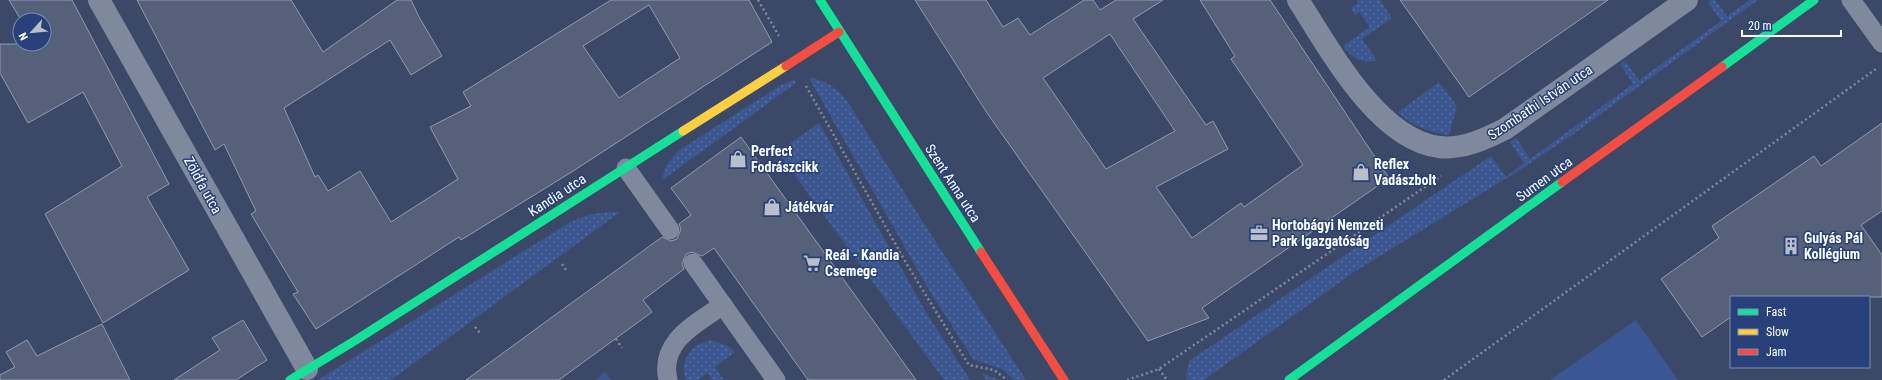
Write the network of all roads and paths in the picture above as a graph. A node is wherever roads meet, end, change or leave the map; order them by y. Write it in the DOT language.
graph roads {
  1 [pos="99,0"];
  2 [pos="758,0"];
  3 [pos="820,0"];
  4 [pos="1298,0"];
  5 [pos="1687,0"];
  6 [pos="1814,0"];
  7 [pos="1851,0"];
  8 [pos="839,32"];
  9 [pos="1882,42"];
  10 [pos="792,62"];
  11 [pos="1882,65"];
  12 [pos="626,168"];
  13 [pos="1446,172"];
  14 [pos="670,230"];
  15 [pos="693,263"];
  16 [pos="562,264"];
  17 [pos="566,270"];
  18 [pos="723,305"];
  19 [pos="475,327"];
  20 [pos="480,333"];
  21 [pos="616,339"];
  22 [pos="622,348"];
  23 [pos="1159,370"];
  24 [pos="298,375"];
  25 [pos="668,380"];
  26 [pos="776,380"];
  27 [pos="1007,380"];
  28 [pos="1064,380"];
  29 [pos="1128,380"];
  30 [pos="1167,380"];
  31 [pos="1289,380"];
  32 [pos="1444,380"];
  1 -- 24 [label="street, Zöldfa utca"];
  2 -- 10 [label="path"];
  3 -- 8 [label="street, Szent Anna utca"];
  4 -- 5 [label="street, Szombathi István utca"];
  6 -- 31 [label="street, Sumen utca"];
  7 -- 9 [label="lane"];
  8 -- 10 [label="street, Kandia utca"];
  8 -- 28 [label="street, Szent Anna utca"];
  10 -- 12 [label="street, Kandia utca"];
  10 -- 27 [label="path"];
  11 -- 32 [label="path"];
  12 -- 14 [label="lane"];
  12 -- 24 [label="street, Kandia utca"];
  13 -- 23 [label="path"];
  15 -- 18 [label="lane"];
  16 -- 17 [label="path"];
  18 -- 25 [label="lane"];
  18 -- 26 [label="lane"];
  19 -- 20 [label="path"];
  21 -- 22 [label="path"];
  23 -- 29 [label="path"];
  23 -- 30 [label="path"];
}
